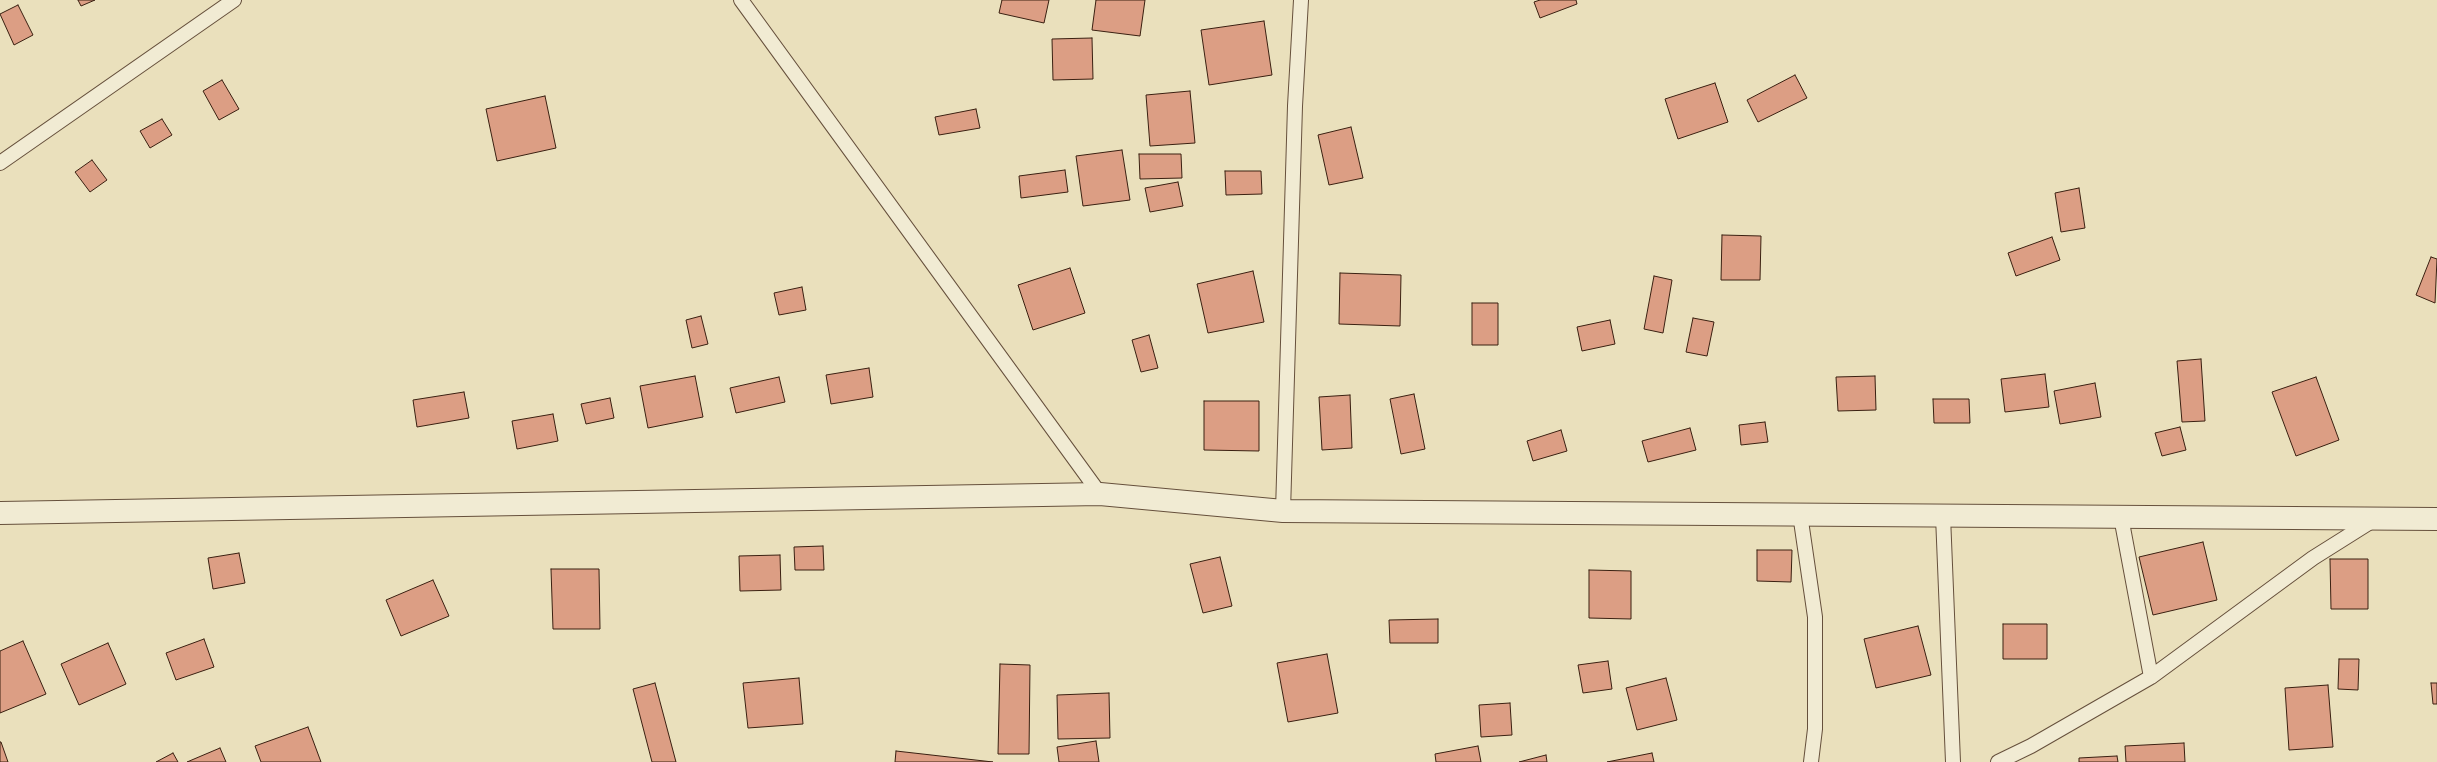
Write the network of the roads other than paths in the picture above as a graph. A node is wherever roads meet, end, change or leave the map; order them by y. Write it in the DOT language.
graph roads {
  1 [pos="234,0"];
  2 [pos="741,0"];
  3 [pos="1301,0"];
  4 [pos="0,164"];
  5 [pos="1100,494"];
  6 [pos="1283,511"];
  7 [pos="0,513"];
  8 [pos="1800,514"];
  9 [pos="1943,516"];
  10 [pos="2120,517"];
  11 [pos="2376,518"];
  12 [pos="2437,519"];
  13 [pos="2151,677"];
  14 [pos="1811,762"];
  15 [pos="1952,762"];
  16 [pos="1998,762"];
  1 -- 4 [label="lane"];
  2 -- 5 [label="lane"];
  3 -- 6 [label="lane"];
  5 -- 6 [label="street"];
  5 -- 7 [label="street"];
  6 -- 8 [label="street"];
  8 -- 9 [label="street"];
  8 -- 14 [label="lane"];
  9 -- 10 [label="street"];
  9 -- 15 [label="lane"];
  10 -- 11 [label="street"];
  10 -- 13 [label="lane"];
  11 -- 12 [label="street"];
  11 -- 13 [label="lane"];
  13 -- 16 [label="lane"];
}
